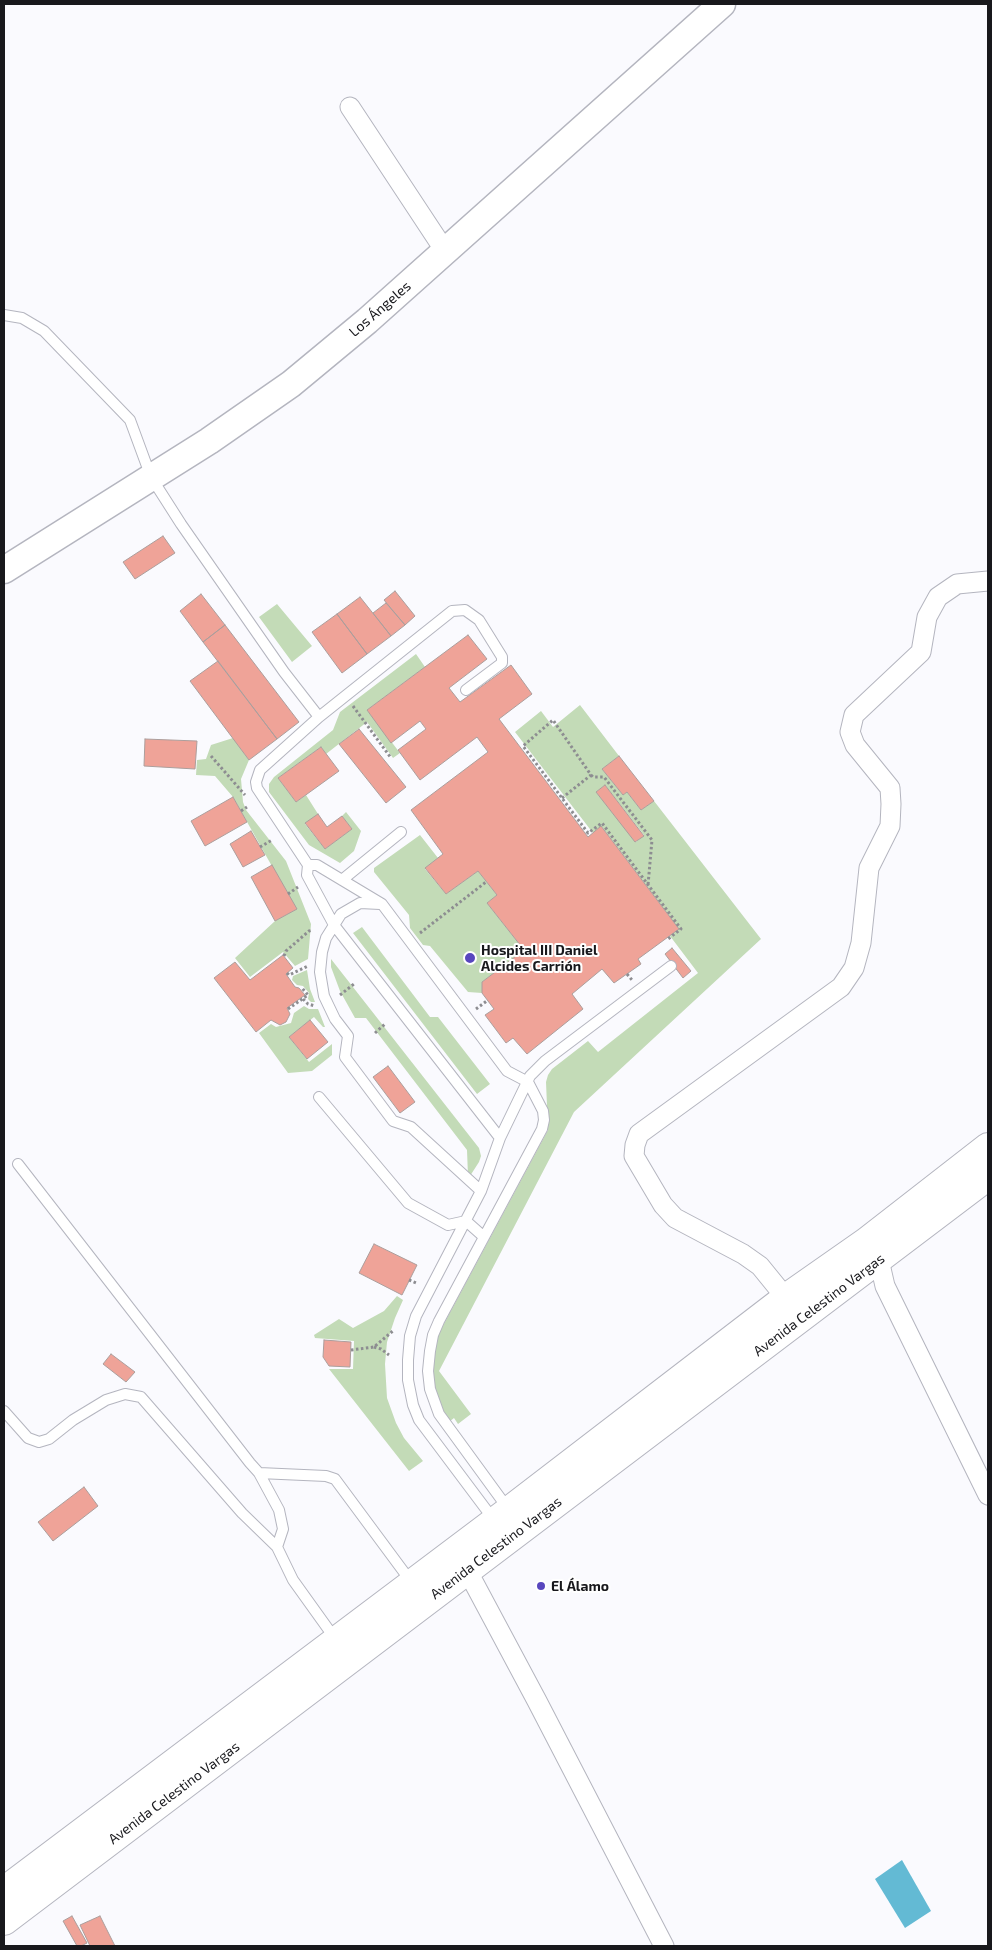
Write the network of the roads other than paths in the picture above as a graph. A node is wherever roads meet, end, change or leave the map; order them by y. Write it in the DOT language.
graph roads {
  1 [pos="722,4"];
  2 [pos="350,107"];
  3 [pos="446,251"];
  4 [pos="4,315"];
  5 [pos="150,477"];
  6 [pos="4,570"];
  7 [pos="988,581"];
  8 [pos="466,690"];
  9 [pos="319,717"];
  10 [pos="401,832"];
  11 [pos="308,866"];
  12 [pos="342,880"];
  13 [pos="382,904"];
  14 [pos="334,925"];
  15 [pos="671,966"];
  16 [pos="528,1082"];
  17 [pos="319,1097"];
  18 [pos="500,1138"];
  19 [pos="986,1159"];
  20 [pos="18,1164"];
  21 [pos="482,1191"];
  22 [pos="466,1222"];
  23 [pos="484,1237"];
  24 [pos="872,1251"];
  25 [pos="786,1298"];
  26 [pos="4,1411"];
  27 [pos="652,1415"];
  28 [pos="259,1473"];
  29 [pos="988,1495"];
  30 [pos="511,1523"];
  31 [pos="277,1547"];
  32 [pos="467,1570"];
  33 [pos="412,1584"];
  34 [pos="344,1649"];
  35 [pos="130,1812"];
  36 [pos="4,1891"];
  37 [pos="4,1921"];
  38 [pos="664,1946"];
  1 -- 3 [label="main road, Los Ángeles"];
  2 -- 3 [label="street"];
  3 -- 5 [label="main road, Los Ángeles"];
  4 -- 5 [label="lane"];
  5 -- 6 [label="main road, Los Ángeles"];
  5 -- 9 [label="lane"];
  7 -- 25 [label="street"];
  8 -- 9 [label="lane"];
  9 -- 11 [label="lane"];
  10 -- 12 [label="lane"];
  11 -- 12 [label="lane"];
  11 -- 14 [label="lane"];
  12 -- 13 [label="lane"];
  13 -- 14 [label="lane"];
  13 -- 16 [label="lane"];
  14 -- 18 [label="lane"];
  14 -- 21 [label="lane"];
  15 -- 16 [label="lane"];
  16 -- 18 [label="lane"];
  16 -- 23 [label="lane"];
  17 -- 22 [label="lane"];
  18 -- 21 [label="lane"];
  19 -- 24 [label="highway, Avenida Celestino Vargas"];
  20 -- 28 [label="lane"];
  21 -- 22 [label="lane"];
  22 -- 23 [label="lane"];
  22 -- 30 [label="lane"];
  23 -- 30 [label="lane"];
  24 -- 25 [label="highway, Avenida Celestino Vargas"];
  24 -- 27 [label="highway, Avenida Celestino Vargas"];
  24 -- 29 [label="street"];
  25 -- 27 [label="highway, Avenida Celestino Vargas"];
  26 -- 31 [label="lane"];
  27 -- 30 [label="highway, Avenida Celestino Vargas"];
  28 -- 31 [label="lane"];
  28 -- 33 [label="lane"];
  30 -- 32 [label="highway, Avenida Celestino Vargas"];
  30 -- 33 [label="highway, Avenida Celestino Vargas"];
  31 -- 34 [label="lane"];
  32 -- 34 [label="highway, Avenida Celestino Vargas"];
  32 -- 38 [label="street"];
  33 -- 34 [label="highway, Avenida Celestino Vargas"];
  34 -- 35 [label="highway, Avenida Celestino Vargas"];
  35 -- 36 [label="highway, Avenida Celestino Vargas"];
  35 -- 37 [label="highway, Avenida Celestino Vargas"];
}
